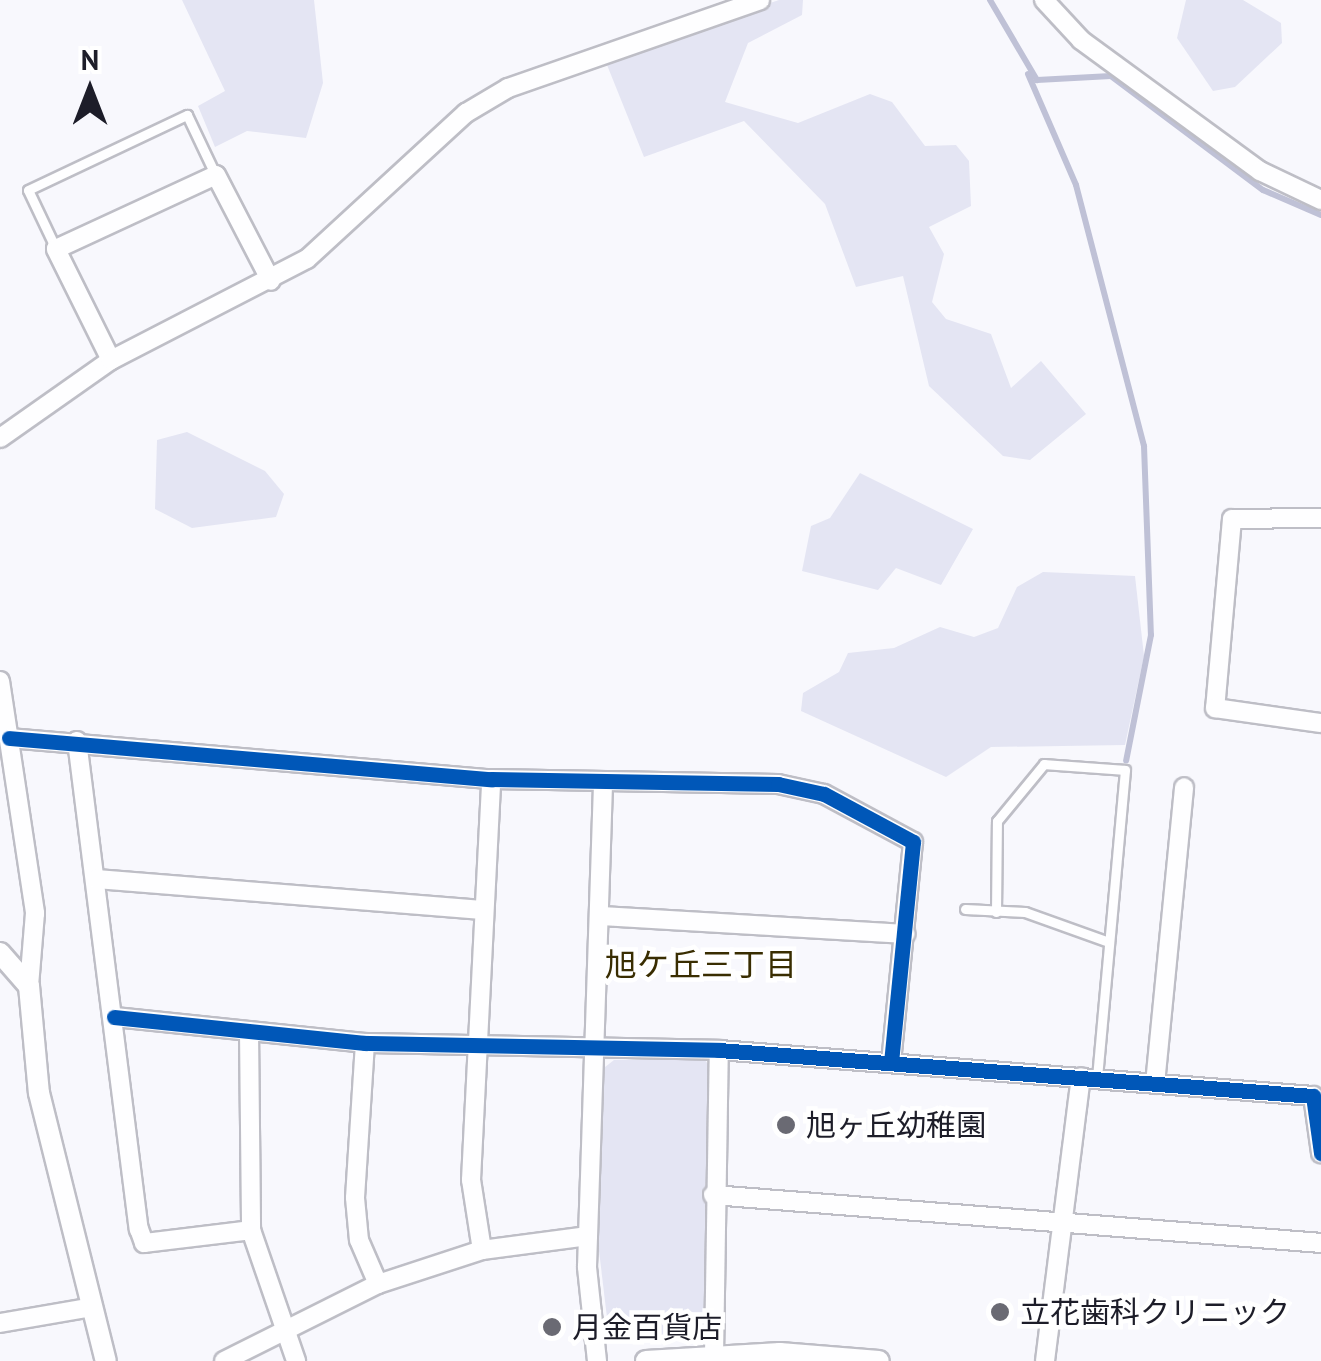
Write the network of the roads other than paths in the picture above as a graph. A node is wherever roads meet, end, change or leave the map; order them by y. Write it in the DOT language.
graph roads {
  1 [pos="760,0"];
  2 [pos="1044,0"];
  3 [pos="216,175"];
  4 [pos="1321,200"];
  5 [pos="56,249"];
  6 [pos="271,280"];
  7 [pos="111,360"];
  8 [pos="0,438"];
  9 [pos="1321,518"];
  10 [pos="0,681"];
  11 [pos="1321,723"];
  12 [pos="9,738"];
  13 [pos="77,741"];
  14 [pos="491,778"];
  15 [pos="603,785"];
  16 [pos="1184,788"];
  17 [pos="96,879"];
  18 [pos="965,909"];
  19 [pos="483,910"];
  20 [pos="996,912"];
  21 [pos="602,916"];
  22 [pos="905,934"];
  23 [pos="1106,941"];
  24 [pos="0,953"];
  25 [pos="29,986"];
  26 [pos="114,1017"];
  27 [pos="249,1030"];
  28 [pos="364,1043"];
  29 [pos="476,1049"];
  30 [pos="594,1049"];
  31 [pos="719,1050"];
  32 [pos="891,1061"];
  33 [pos="1089,1078"];
  34 [pos="1156,1084"];
  35 [pos="1321,1152"];
  36 [pos="714,1195"];
  37 [pos="1062,1220"];
  38 [pos="251,1230"];
  39 [pos="588,1236"];
  40 [pos="1321,1243"];
  41 [pos="482,1250"];
  42 [pos="378,1284"];
  43 [pos="93,1308"];
  44 [pos="0,1324"];
  45 [pos="282,1332"];
  46 [pos="714,1356"];
  47 [pos="106,1361"];
  48 [pos="224,1361"];
  49 [pos="296,1361"];
  50 [pos="597,1361"];
  51 [pos="646,1361"];
  52 [pos="879,1361"];
  53 [pos="1045,1361"];
  1 -- 6 [label="street"];
  2 -- 4 [label="street"];
  3 -- 5 [label="street"];
  3 -- 5 [label="lane"];
  3 -- 6 [label="street"];
  5 -- 7 [label="street"];
  6 -- 7 [label="street"];
  7 -- 8 [label="street"];
  9 -- 11 [label="street"];
  10 -- 12 [label="street"];
  12 -- 13 [label="street"];
  12 -- 25 [label="street"];
  13 -- 14 [label="street"];
  13 -- 17 [label="street"];
  14 -- 15 [label="street"];
  14 -- 19 [label="street"];
  15 -- 21 [label="street"];
  15 -- 22 [label="street"];
  16 -- 34 [label="street"];
  17 -- 19 [label="street"];
  17 -- 26 [label="street"];
  18 -- 20 [label="lane"];
  19 -- 29 [label="street"];
  20 -- 23 [label="lane"];
  20 -- 23 [label="lane"];
  21 -- 22 [label="street"];
  21 -- 30 [label="street"];
  22 -- 32 [label="street"];
  23 -- 33 [label="lane"];
  24 -- 25 [label="street"];
  25 -- 43 [label="street"];
  26 -- 27 [label="street"];
  26 -- 38 [label="street"];
  27 -- 28 [label="street"];
  27 -- 38 [label="street"];
  28 -- 29 [label="street"];
  28 -- 42 [label="street"];
  29 -- 30 [label="street"];
  29 -- 41 [label="street"];
  30 -- 31 [label="street"];
  30 -- 39 [label="street"];
  31 -- 32 [label="street"];
  31 -- 36 [label="street"];
  32 -- 33 [label="street"];
  33 -- 34 [label="street"];
  33 -- 37 [label="street"];
  34 -- 35 [label="street"];
  36 -- 37 [label="street"];
  36 -- 46 [label="street"];
  37 -- 40 [label="street"];
  37 -- 53 [label="street"];
  38 -- 45 [label="street"];
  39 -- 41 [label="street"];
  39 -- 50 [label="street"];
  41 -- 42 [label="street"];
  42 -- 45 [label="street"];
  43 -- 44 [label="street"];
  43 -- 47 [label="street"];
  45 -- 48 [label="street"];
  45 -- 49 [label="street"];
  46 -- 51 [label="street"];
  46 -- 52 [label="street"];
}
